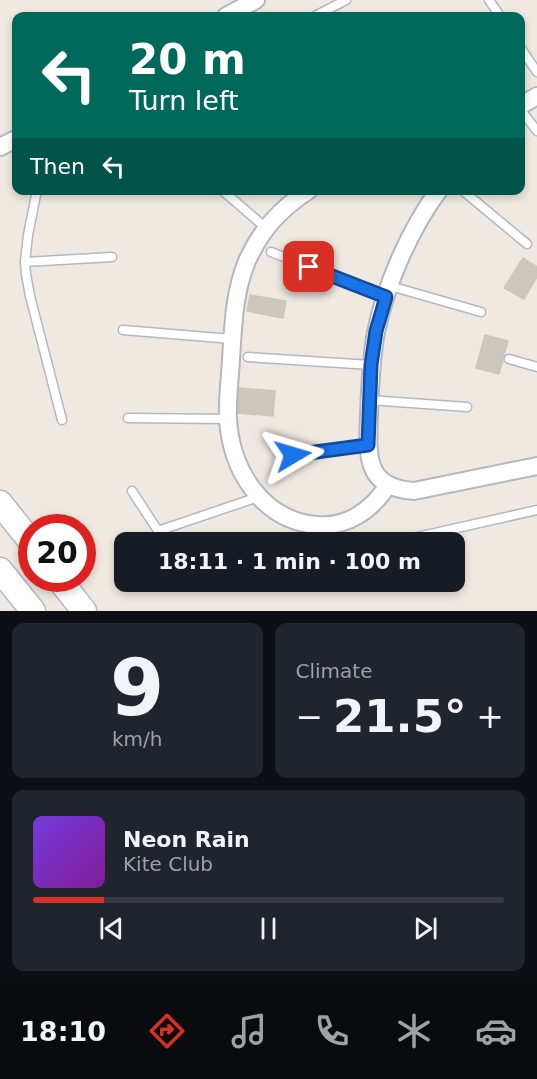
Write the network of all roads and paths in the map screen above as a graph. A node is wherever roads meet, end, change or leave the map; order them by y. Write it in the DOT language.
graph roads {
  1 [pos="256,0"];
  2 [pos="346,0"];
  3 [pos="234,12"];
  4 [pos="325,12"];
  5 [pos="525,54"];
  6 [pos="537,72"];
  7 [pos="525,114"];
  8 [pos="537,131"];
  9 [pos="36,195"];
  10 [pos="228,195"];
  11 [pos="302,195"];
  12 [pos="436,195"];
  13 [pos="468,195"];
  14 [pos="266,228"];
  15 [pos="527,243"];
  16 [pos="271,252"];
  17 [pos="112,257"];
  18 [pos="25,262"];
  19 [pos="388,291"];
  20 [pos="481,312"];
  21 [pos="123,330"];
  22 [pos="232,339"];
  23 [pos="248,357"];
  24 [pos="509,359"];
  25 [pos="371,365"];
  26 [pos="537,367"];
  27 [pos="369,400"];
  28 [pos="467,407"];
  29 [pos="128,418"];
  30 [pos="228,419"];
  31 [pos="62,420"];
  32 [pos="368,445"];
  33 [pos="293,455"];
  34 [pos="537,466"];
  35 [pos="388,485"];
  36 [pos="132,491"];
  37 [pos="258,497"];
  38 [pos="0,503"];
  39 [pos="537,510"];
  40 [pos="18,526"];
  41 [pos="158,531"];
  42 [pos="439,532"];
  43 [pos="0,570"];
  44 [pos="69,592"];
  45 [pos="33,611"];
  46 [pos="84,611"];
  1 -- 3 [label="street"];
  2 -- 4 [label="lane"];
  5 -- 6 [label="lane"];
  7 -- 8 [label="lane"];
  9 -- 18 [label="lane"];
  10 -- 14 [label="lane"];
  11 -- 14 [label="street"];
  12 -- 19 [label="street"];
  13 -- 15 [label="lane"];
  14 -- 22 [label="street"];
  16 -- 19 [label="lane"];
  17 -- 18 [label="lane"];
  18 -- 31 [label="lane"];
  19 -- 20 [label="lane"];
  19 -- 25 [label="street"];
  21 -- 22 [label="lane"];
  22 -- 30 [label="street"];
  23 -- 25 [label="lane"];
  24 -- 26 [label="lane"];
  25 -- 27 [label="street"];
  27 -- 28 [label="lane"];
  27 -- 32 [label="street"];
  29 -- 30 [label="lane"];
  30 -- 37 [label="street"];
  32 -- 33 [label="lane"];
  32 -- 35 [label="street"];
  34 -- 35 [label="street"];
  35 -- 37 [label="street"];
  36 -- 41 [label="lane"];
  37 -- 41 [label="lane"];
  38 -- 40 [label="main road"];
  39 -- 42 [label="lane"];
  43 -- 45 [label="main road"];
  44 -- 46 [label="main road"];
}
